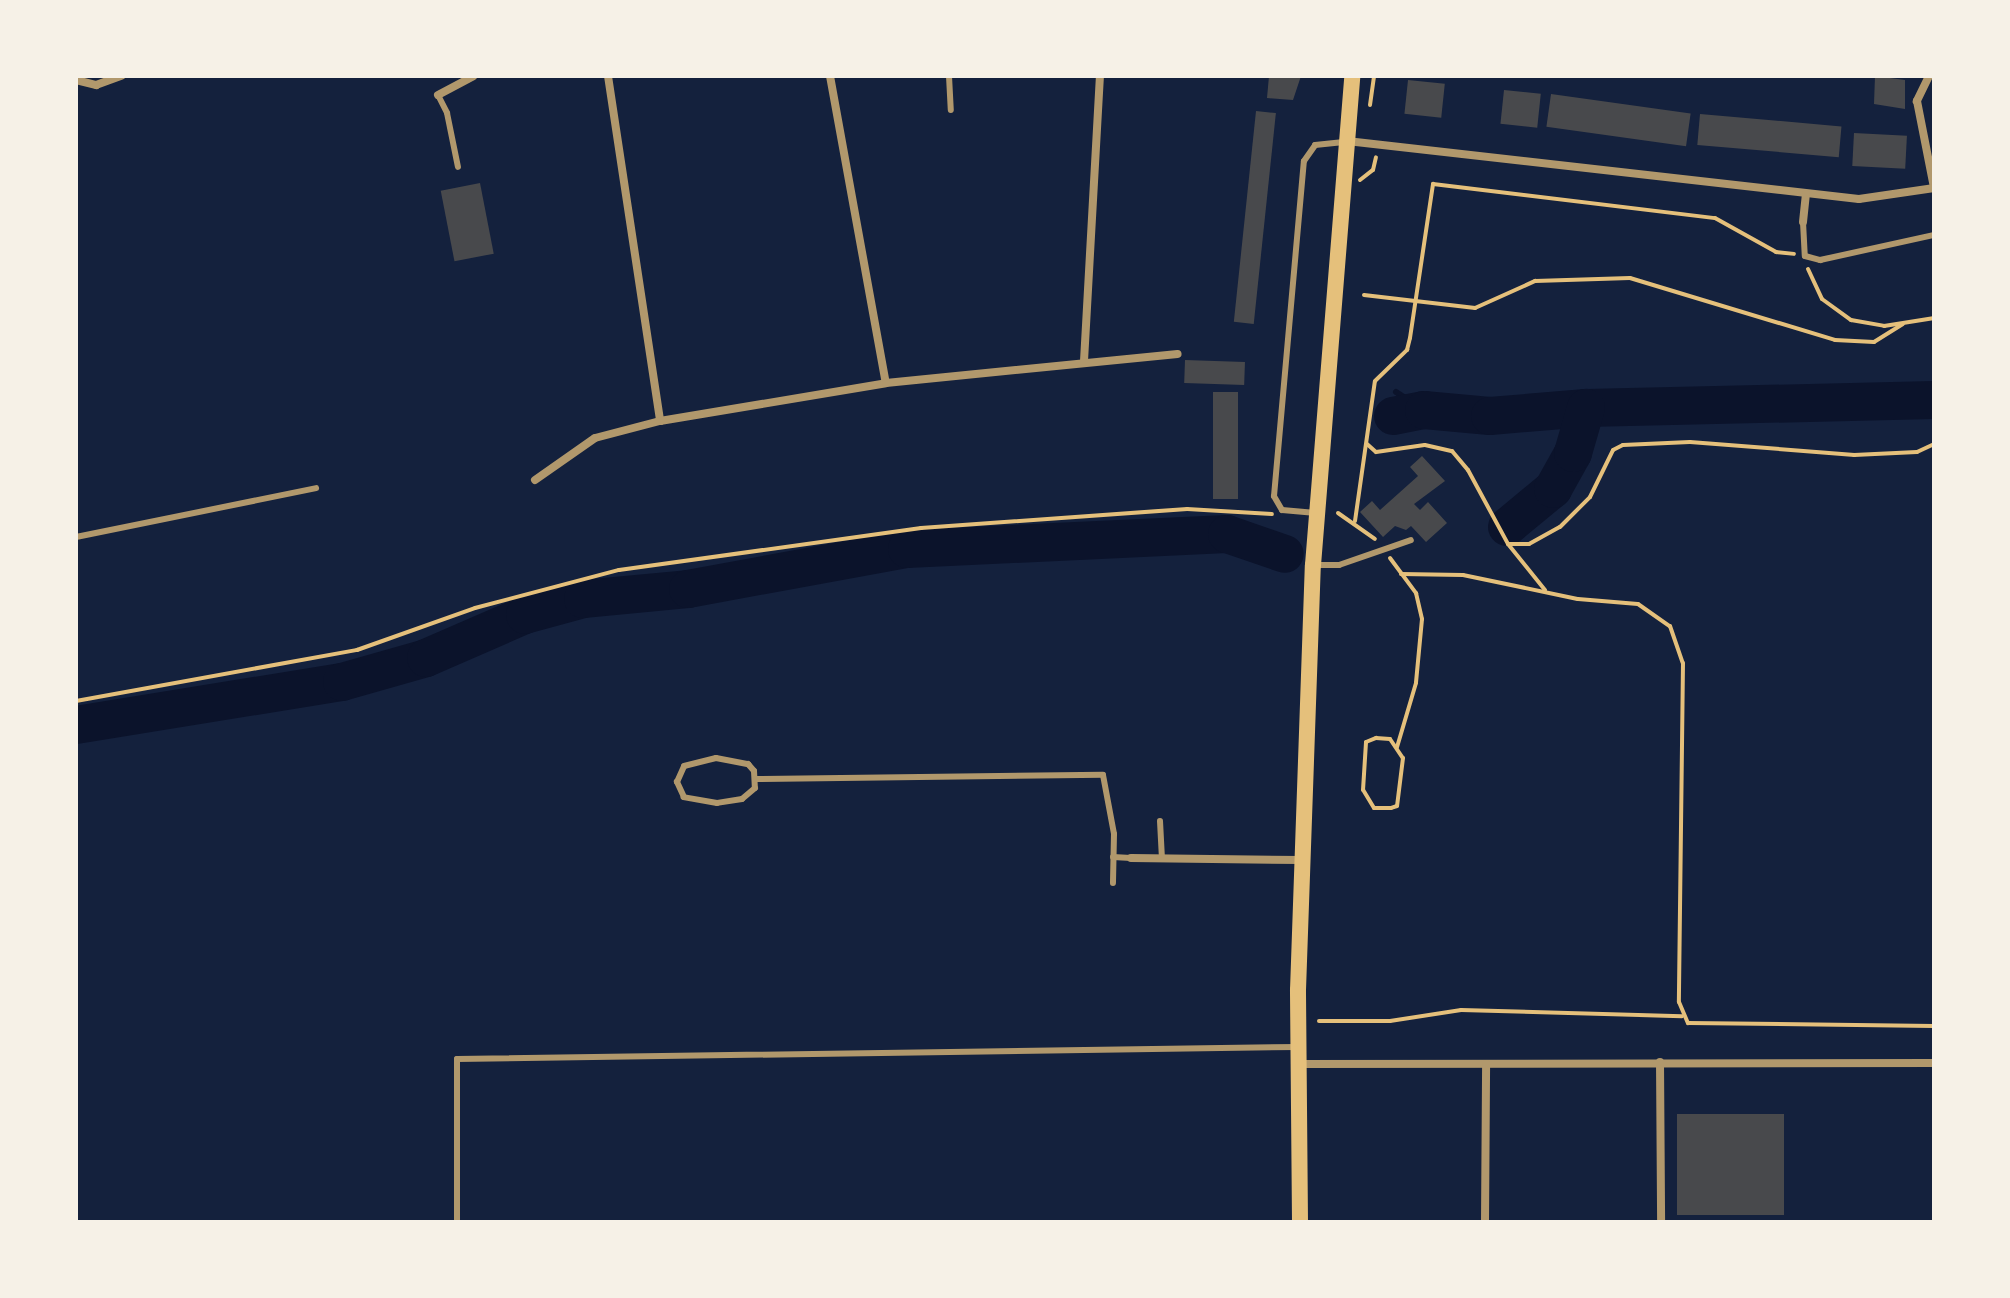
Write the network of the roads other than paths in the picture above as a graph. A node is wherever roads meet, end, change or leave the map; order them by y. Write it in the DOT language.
graph roads {
  1 [pos="121,76"];
  2 [pos="473,76"];
  3 [pos="608,76"];
  4 [pos="830,76"];
  5 [pos="949,76"];
  6 [pos="1100,76"];
  7 [pos="1352,76"];
  8 [pos="1929,76"];
  9 [pos="80,82"];
  10 [pos="438,95"];
  11 [pos="951,110"];
  12 [pos="1344,142"];
  13 [pos="458,167"];
  14 [pos="1934,188"];
  15 [pos="1806,194"];
  16 [pos="1803,222"];
  17 [pos="1934,235"];
  18 [pos="1178,354"];
  19 [pos="1084,361"];
  20 [pos="886,383"];
  21 [pos="660,421"];
  22 [pos="535,480"];
  23 [pos="316,488"];
  24 [pos="1318,513"];
  25 [pos="76,537"];
  26 [pos="1411,540"];
  27 [pos="1313,565"];
  28 [pos="756,779"];
  29 [pos="1160,821"];
  30 [pos="1113,857"];
  31 [pos="1131,858"];
  32 [pos="1162,858"];
  33 [pos="1301,860"];
  34 [pos="1113,883"];
  35 [pos="1298,1047"];
  36 [pos="1660,1062"];
  37 [pos="1934,1063"];
  38 [pos="1297,1064"];
  39 [pos="1486,1064"];
  40 [pos="457,1222"];
  41 [pos="1300,1222"];
  42 [pos="1485,1222"];
  43 [pos="1661,1222"];
  1 -- 9 [label="street"];
  2 -- 10 [label="street"];
  3 -- 21 [label="street"];
  4 -- 20 [label="street"];
  5 -- 11 [label="lane"];
  6 -- 19 [label="street"];
  7 -- 12 [label="main road"];
  8 -- 14 [label="street"];
  10 -- 13 [label="lane"];
  12 -- 15 [label="street"];
  12 -- 24 [label="main road"];
  12 -- 24 [label="lane"];
  14 -- 15 [label="street"];
  15 -- 16 [label="street"];
  16 -- 17 [label="lane"];
  18 -- 19 [label="street"];
  19 -- 20 [label="street"];
  20 -- 21 [label="street"];
  21 -- 22 [label="street"];
  23 -- 25 [label="lane"];
  24 -- 27 [label="main road"];
  26 -- 27 [label="lane"];
  27 -- 33 [label="main road"];
  28 -- 28 [label="lane"];
  28 -- 30 [label="lane"];
  29 -- 32 [label="lane"];
  30 -- 31 [label="lane"];
  30 -- 34 [label="lane"];
  31 -- 32 [label="street"];
  32 -- 33 [label="street"];
  33 -- 35 [label="main road"];
  35 -- 38 [label="main road"];
  35 -- 40 [label="lane"];
  36 -- 37 [label="street"];
  36 -- 39 [label="street"];
  36 -- 43 [label="street"];
  38 -- 39 [label="street"];
  38 -- 41 [label="main road"];
  39 -- 42 [label="street"];
}
